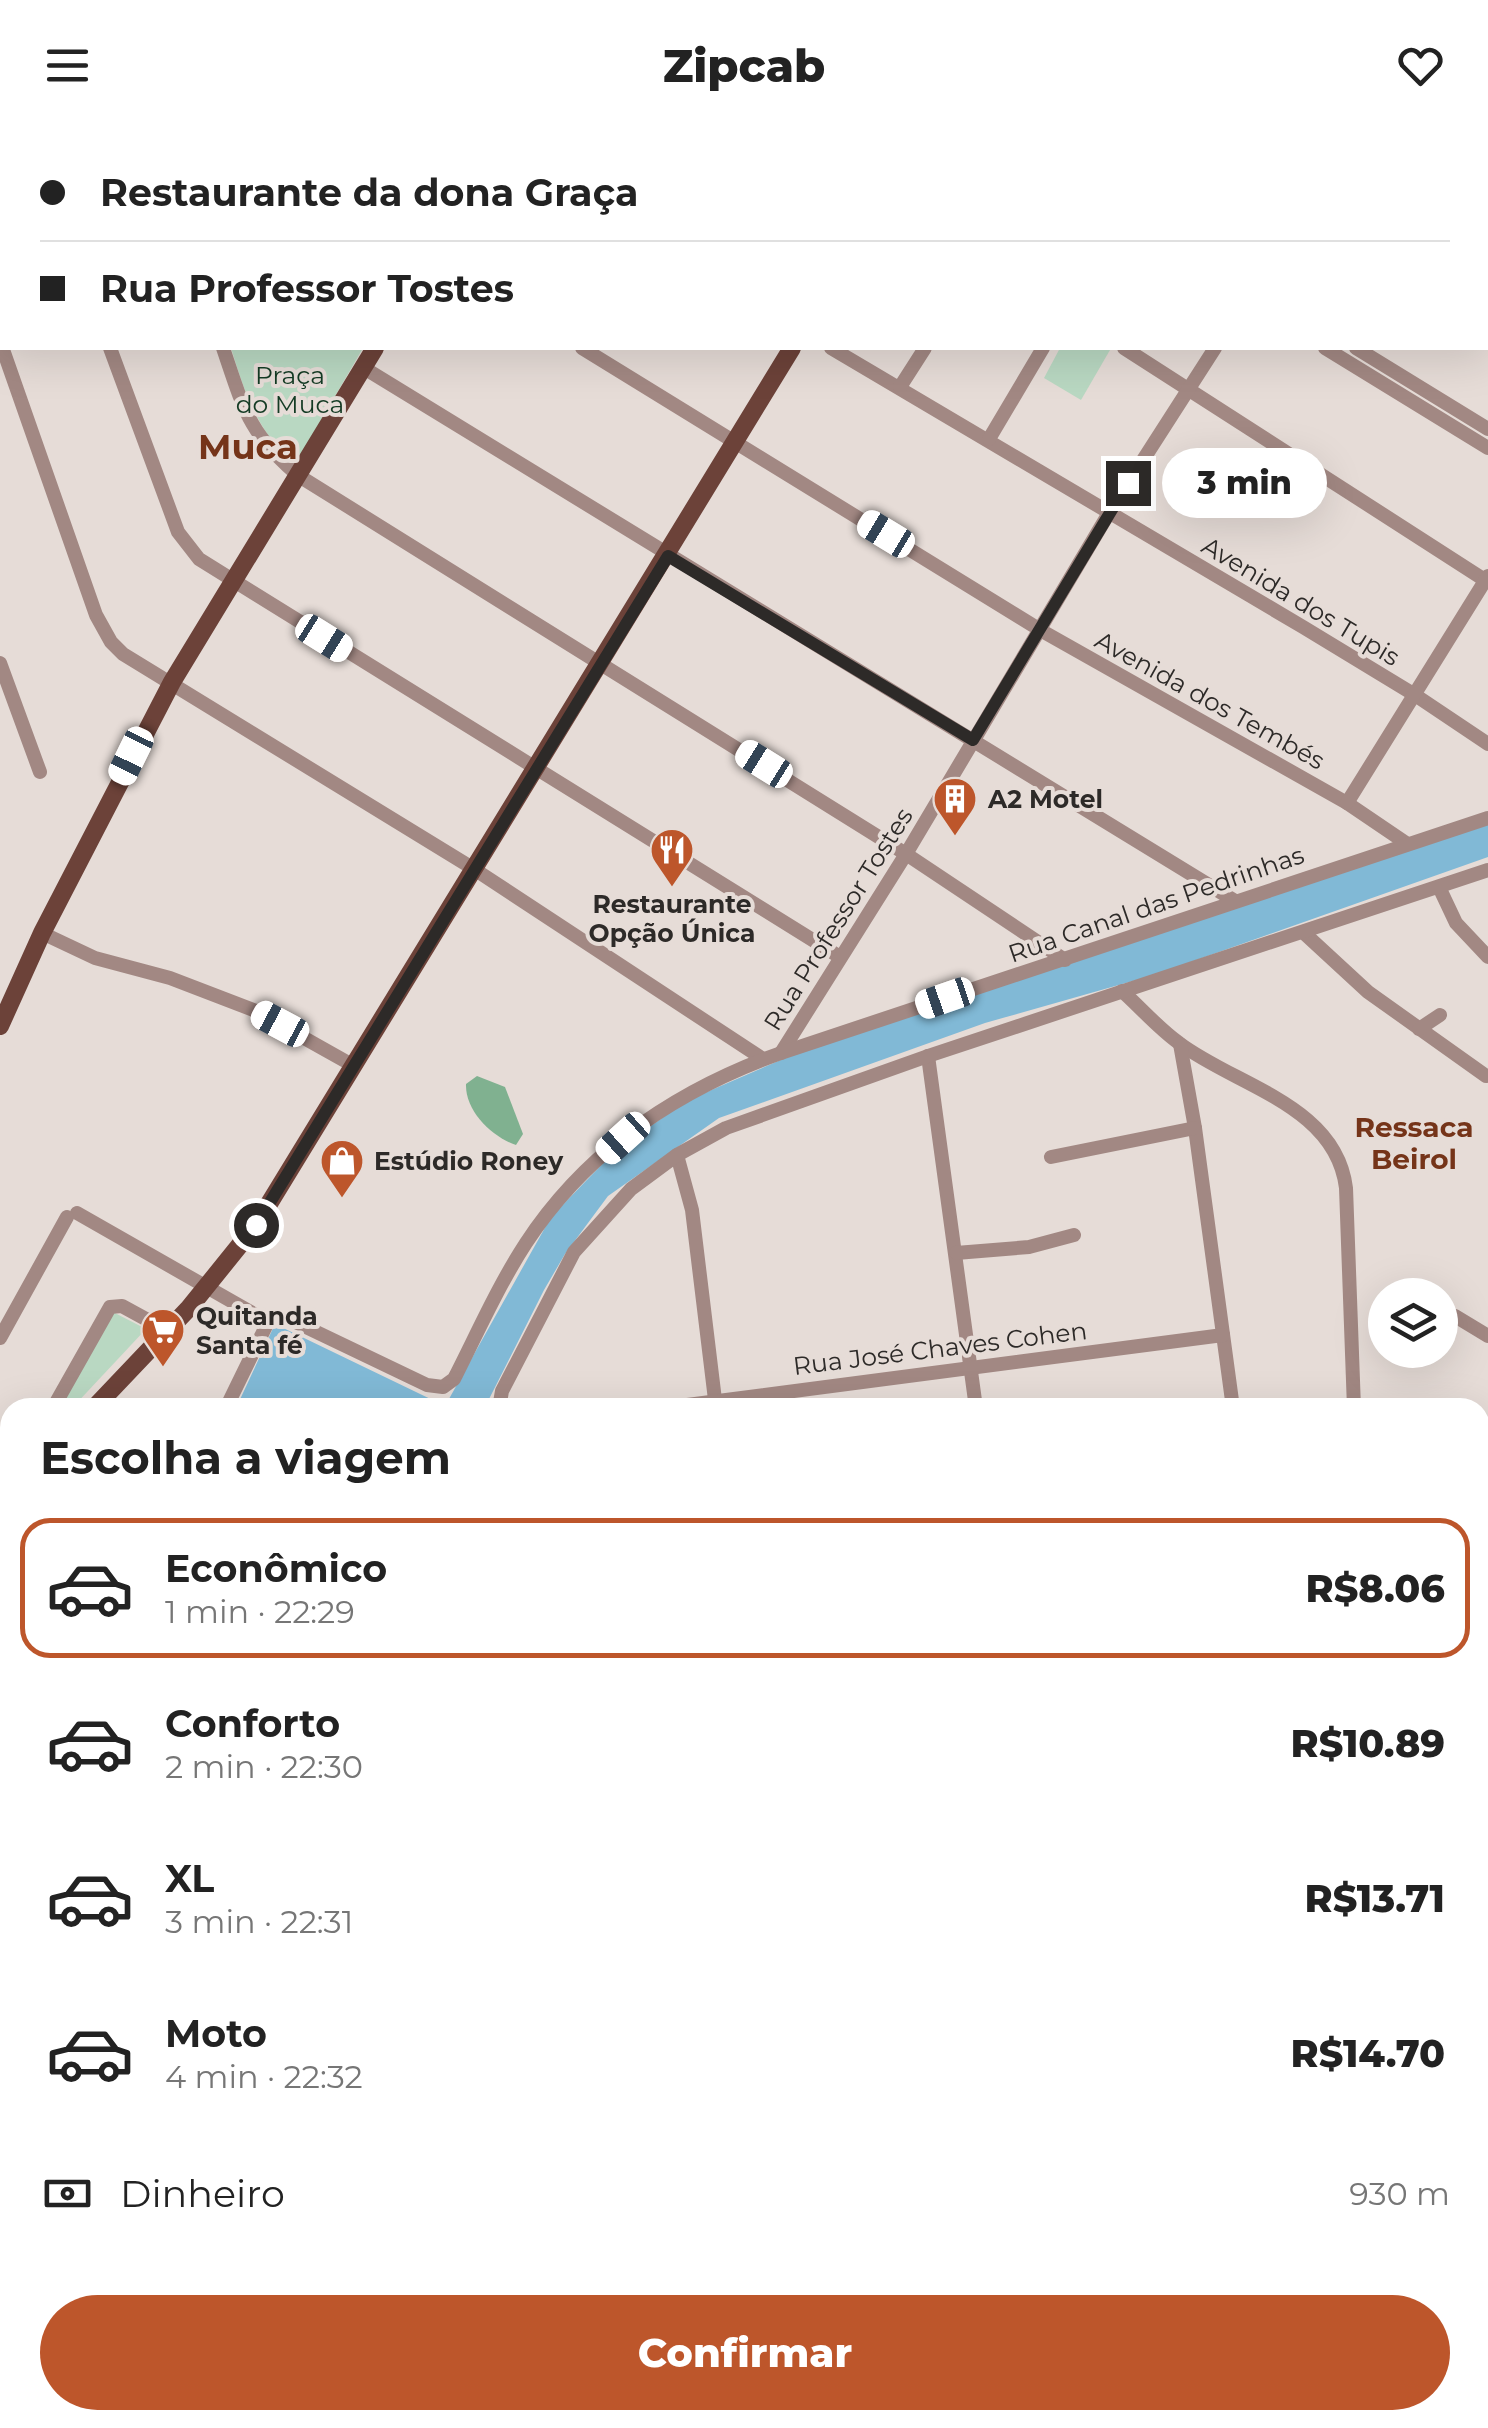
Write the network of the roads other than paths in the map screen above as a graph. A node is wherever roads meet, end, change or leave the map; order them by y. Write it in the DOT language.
graph roads {
  1 [pos="3,350"];
  2 [pos="111,350"];
  3 [pos="224,350"];
  4 [pos="375,350"];
  5 [pos="585,350"];
  6 [pos="791,350"];
  7 [pos="835,350"];
  8 [pos="924,350"];
  9 [pos="1041,350"];
  10 [pos="1127,350"];
  11 [pos="1214,350"];
  12 [pos="1328,350"];
  13 [pos="1359,350"];
  14 [pos="364,368"];
  15 [pos="900,387"];
  16 [pos="1190,388"];
  17 [pos="1488,429"];
  18 [pos="989,439"];
  19 [pos="734,442"];
  20 [pos="1488,448"];
  21 [pos="299,476"];
  22 [pos="1109,513"];
  23 [pos="668,556"];
  24 [pos="1487,579"];
  25 [pos="234,583"];
  26 [pos="1042,631"];
  27 [pos="0,663"];
  28 [pos="600,663"];
  29 [pos="172,682"];
  30 [pos="1415,695"];
  31 [pos="973,740"];
  32 [pos="1488,744"];
  33 [pos="537,770"];
  34 [pos="40,772"];
  35 [pos="1347,804"];
  36 [pos="1488,818"];
  37 [pos="1406,843"];
  38 [pos="906,854"];
  39 [pos="474,869"];
  40 [pos="1488,870"];
  41 [pos="1438,887"];
  42 [pos="1235,902"];
  43 [pos="42,933"];
  44 [pos="1304,934"];
  45 [pos="840,957"];
  46 [pos="1488,957"];
  47 [pos="1064,960"];
  48 [pos="1122,991"];
  49 [pos="1440,1014"];
  50 [pos="0,1026"];
  51 [pos="1419,1028"];
  52 [pos="1180,1044"];
  53 [pos="781,1053"];
  54 [pos="928,1056"];
  55 [pos="763,1059"];
  56 [pos="354,1066"];
  57 [pos="1486,1076"];
  58 [pos="1195,1128"];
  59 [pos="677,1155"];
  60 [pos="1051,1157"];
  61 [pos="1074,1236"];
  62 [pos="956,1252"];
  63 [pos="208,1286"];
  64 [pos="1458,1318"];
  65 [pos="268,1322"];
  66 [pos="166,1330"];
  67 [pos="1223,1335"];
  68 [pos="1488,1336"];
  69 [pos="0,1338"];
  70 [pos="972,1365"];
  71 [pos="59,1398"];
  72 [pos="103,1398"];
  73 [pos="231,1398"];
  74 [pos="501,1398"];
  75 [pos="714,1398"];
  76 [pos="755,1398"];
  77 [pos="975,1398"];
  78 [pos="1232,1398"];
  79 [pos="1354,1398"];
  1 -- 29 [label="street"];
  2 -- 25 [label="street"];
  3 -- 21 [label="street"];
  4 -- 14 [label="main road"];
  5 -- 19 [label="street, Avenida dos Tembés"];
  6 -- 19 [label="main road"];
  7 -- 15 [label="street, Avenida dos Tupis"];
  8 -- 15 [label="street"];
  9 -- 18 [label="street"];
  10 -- 16 [label="street"];
  11 -- 16 [label="street, Rua Professor Tostes"];
  12 -- 20 [label="street"];
  13 -- 17 [label="street"];
  14 -- 21 [label="main road"];
  14 -- 23 [label="street"];
  15 -- 18 [label="street, Avenida dos Tupis"];
  16 -- 22 [label="street, Rua Professor Tostes"];
  16 -- 24 [label="street"];
  18 -- 22 [label="street, Avenida dos Tupis"];
  19 -- 23 [label="main road"];
  19 -- 26 [label="street, Avenida dos Tembés"];
  21 -- 25 [label="main road"];
  21 -- 28 [label="street"];
  22 -- 26 [label="street, Rua Professor Tostes"];
  22 -- 30 [label="street, Avenida dos Tupis"];
  23 -- 28 [label="main road"];
  23 -- 31 [label="street"];
  24 -- 30 [label="street"];
  25 -- 29 [label="main road"];
  25 -- 33 [label="street"];
  26 -- 31 [label="street, Rua Professor Tostes"];
  26 -- 35 [label="street, Avenida dos Tembés"];
  27 -- 34 [label="street"];
  28 -- 33 [label="main road"];
  28 -- 38 [label="street"];
  29 -- 39 [label="street"];
  29 -- 43 [label="main road"];
  30 -- 32 [label="street, Avenida dos Tupis"];
  30 -- 35 [label="street"];
  31 -- 38 [label="street, Rua Professor Tostes"];
  31 -- 42 [label="street"];
  33 -- 39 [label="main road"];
  33 -- 45 [label="street"];
  35 -- 37 [label="street, Avenida dos Tembés"];
  36 -- 37 [label="street, Rua Canal das Pedrinhas"];
  37 -- 42 [label="street, Rua Canal das Pedrinhas"];
  38 -- 45 [label="street, Rua Professor Tostes"];
  38 -- 47 [label="street"];
  39 -- 55 [label="street"];
  39 -- 56 [label="main road"];
  40 -- 41 [label="street"];
  41 -- 44 [label="street"];
  41 -- 46 [label="street"];
  42 -- 47 [label="street, Rua Canal das Pedrinhas"];
  43 -- 50 [label="main road"];
  43 -- 56 [label="street"];
  44 -- 48 [label="street"];
  44 -- 51 [label="street"];
  45 -- 53 [label="street, Rua Professor Tostes"];
  47 -- 53 [label="street, Rua Canal das Pedrinhas"];
  48 -- 52 [label="street"];
  48 -- 54 [label="street"];
  49 -- 51 [label="street"];
  51 -- 57 [label="street"];
  52 -- 58 [label="street"];
  52 -- 79 [label="street"];
  53 -- 55 [label="street, Rua Canal das Pedrinhas"];
  54 -- 59 [label="street"];
  54 -- 62 [label="street"];
  55 -- 65 [label="street, Rua Canal das Pedrinhas"];
  56 -- 63 [label="main road"];
  58 -- 60 [label="street"];
  58 -- 67 [label="street"];
  59 -- 74 [label="street"];
  59 -- 75 [label="street"];
  61 -- 62 [label="street"];
  62 -- 70 [label="street"];
  63 -- 65 [label="street"];
  63 -- 66 [label="main road"];
  63 -- 69 [label="street"];
  64 -- 68 [label="street"];
  65 -- 73 [label="street"];
  66 -- 71 [label="street"];
  66 -- 72 [label="main road"];
  67 -- 70 [label="street, Rua José Chaves Cohen"];
  67 -- 78 [label="street"];
  70 -- 76 [label="street, Rua José Chaves Cohen"];
  70 -- 77 [label="street"];
}
